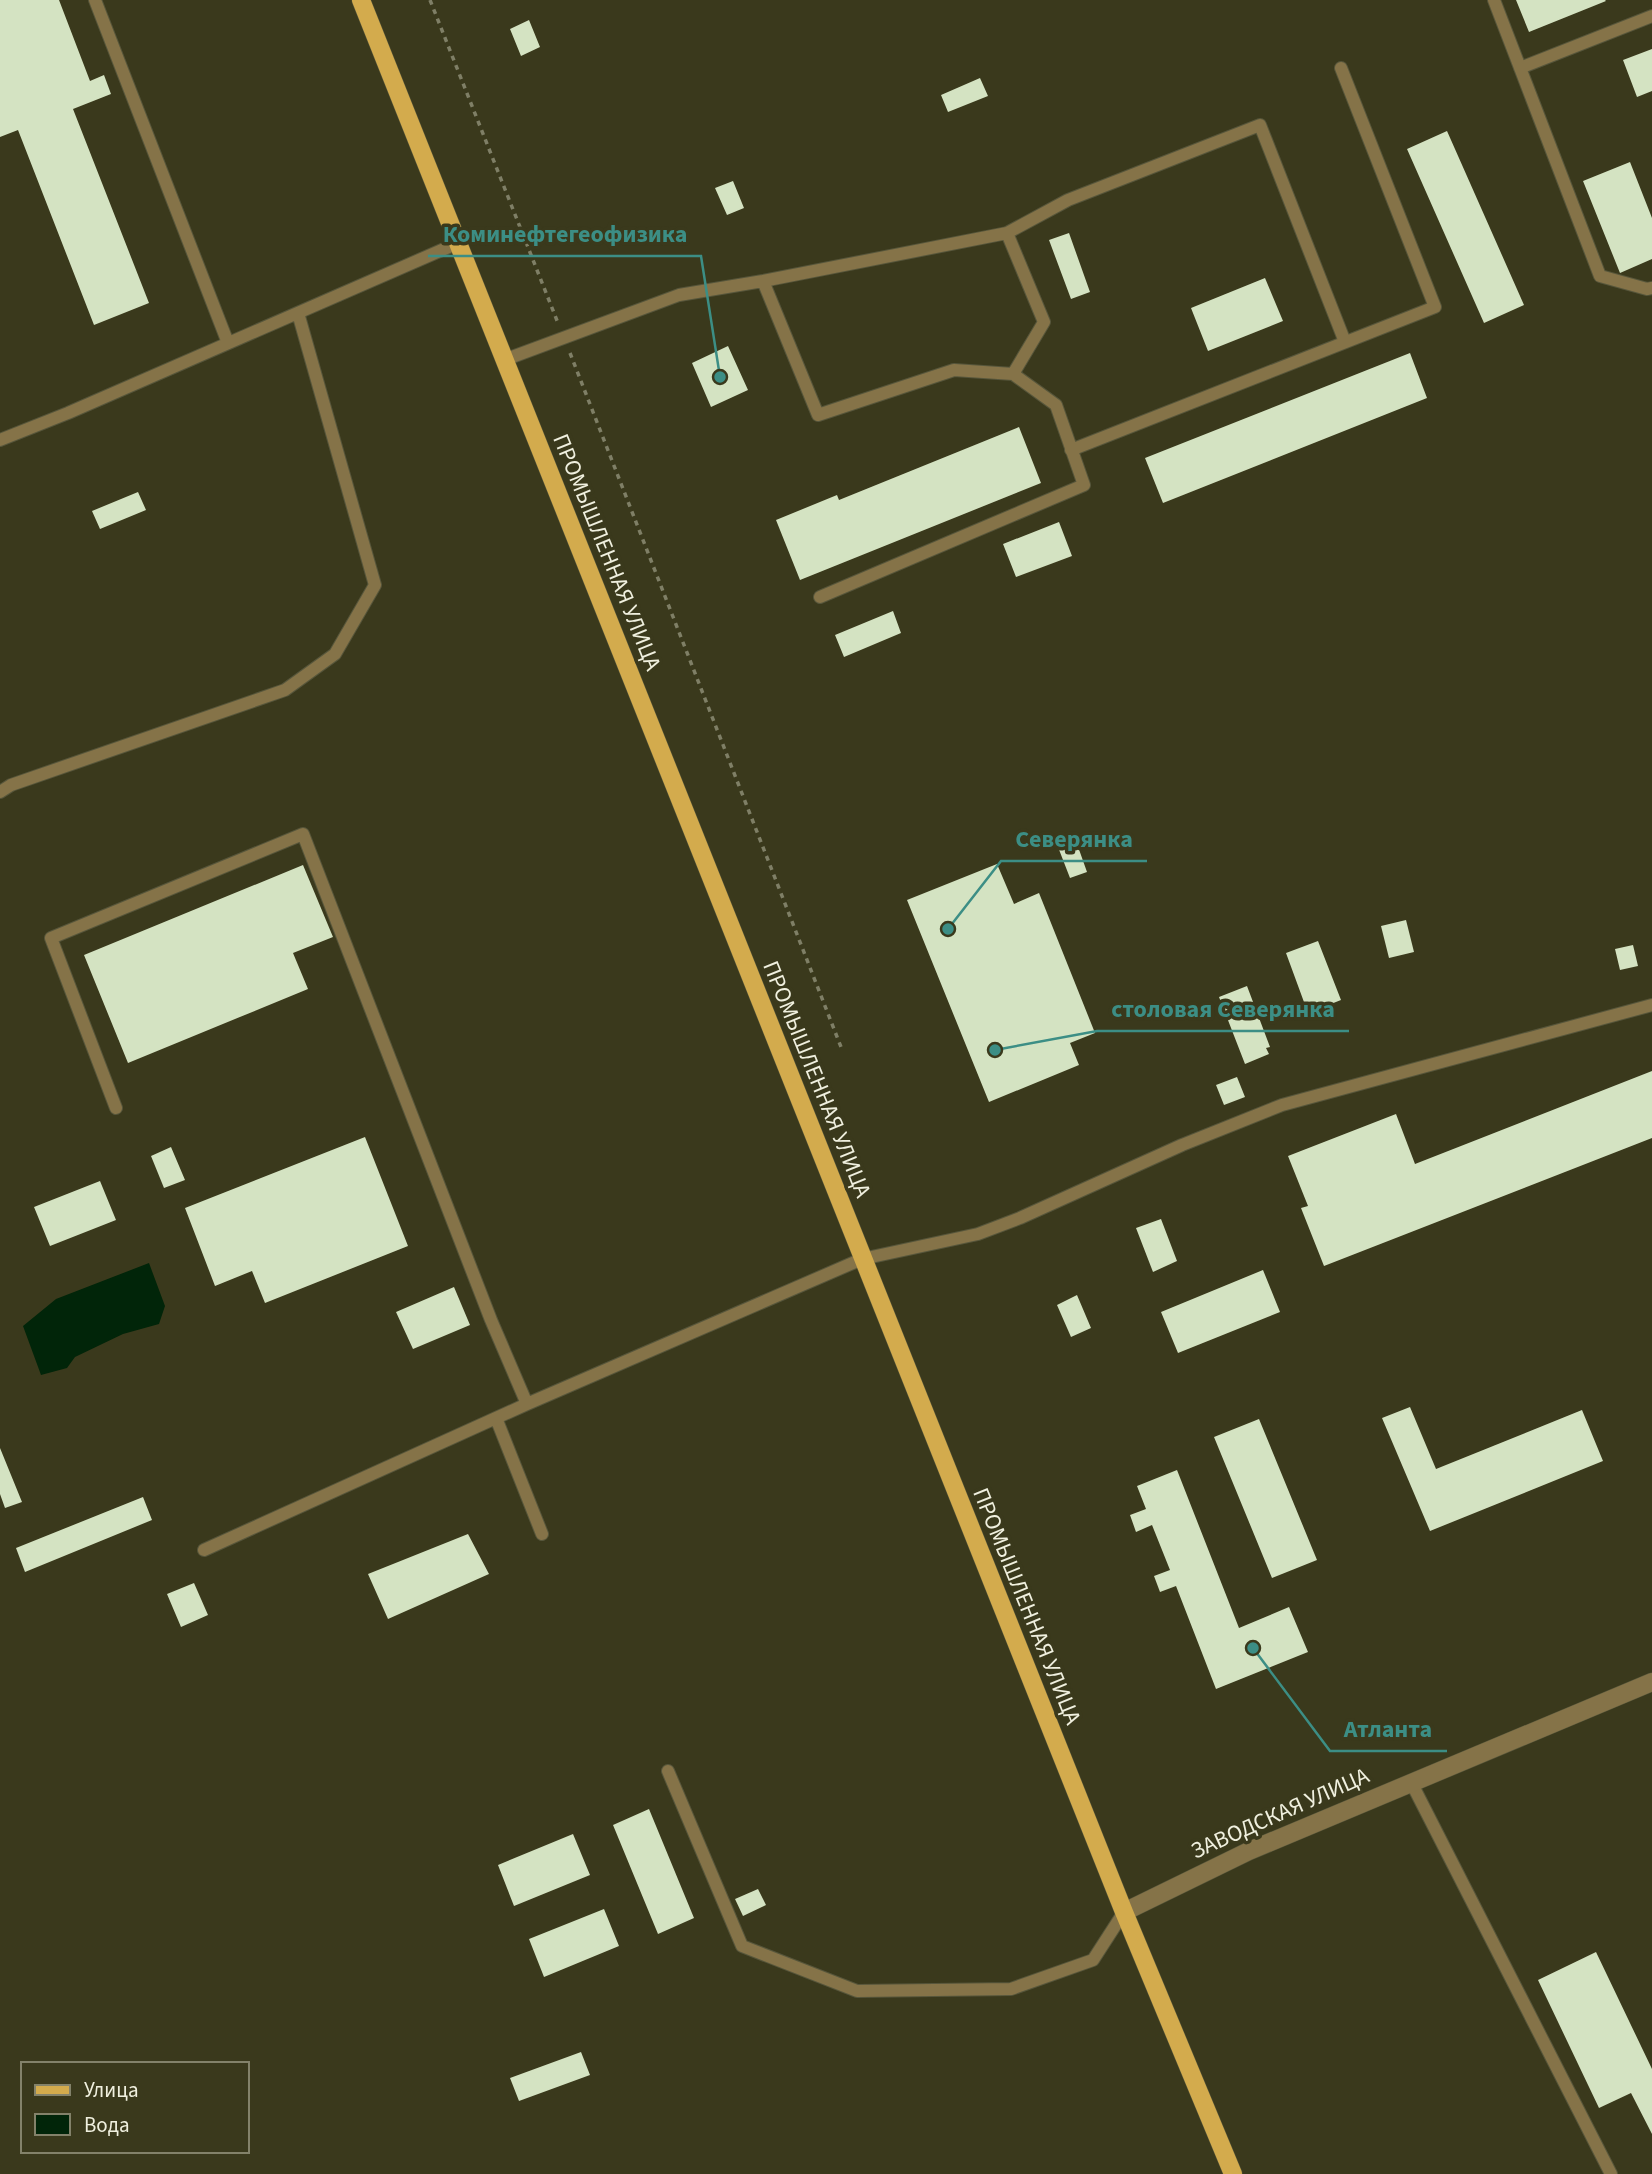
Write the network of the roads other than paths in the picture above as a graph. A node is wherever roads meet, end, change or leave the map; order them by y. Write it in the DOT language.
graph roads {
  1 [pos="94,0"];
  2 [pos="361,0"];
  3 [pos="1494,0"];
  4 [pos="1652,16"];
  5 [pos="1341,68"];
  6 [pos="1520,68"];
  7 [pos="1007,233"];
  8 [pos="458,243"];
  9 [pos="762,281"];
  10 [pos="1652,288"];
  11 [pos="298,313"];
  12 [pos="1345,342"];
  13 [pos="228,343"];
  14 [pos="504,360"];
  15 [pos="1013,374"];
  16 [pos="0,440"];
  17 [pos="1071,450"];
  18 [pos="820,597"];
  19 [pos="0,792"];
  20 [pos="1652,1005"];
  21 [pos="116,1108"];
  22 [pos="862,1259"];
  23 [pos="527,1404"];
  24 [pos="496,1418"];
  25 [pos="541,1534"];
  26 [pos="204,1550"];
  27 [pos="1652,1682"];
  28 [pos="668,1771"];
  29 [pos="1411,1782"];
  30 [pos="1124,1912"];
  31 [pos="1233,2174"];
  32 [pos="1611,2174"];
  1 -- 13 [label="lane"];
  2 -- 8 [label="main road, ПРОМЫШЛЕННАЯ УЛИЦА"];
  3 -- 6 [label="lane"];
  4 -- 6 [label="lane"];
  5 -- 12 [label="lane"];
  6 -- 10 [label="lane"];
  7 -- 9 [label="lane"];
  7 -- 12 [label="lane"];
  7 -- 15 [label="lane"];
  8 -- 11 [label="lane"];
  8 -- 14 [label="main road, ПРОМЫШЛЕННАЯ УЛИЦА"];
  9 -- 14 [label="lane"];
  9 -- 15 [label="lane"];
  11 -- 13 [label="lane"];
  11 -- 19 [label="lane"];
  12 -- 17 [label="lane"];
  13 -- 16 [label="lane"];
  14 -- 22 [label="main road, ПРОМЫШЛЕННАЯ УЛИЦА"];
  15 -- 17 [label="lane"];
  17 -- 18 [label="lane"];
  20 -- 22 [label="lane"];
  21 -- 23 [label="lane"];
  22 -- 23 [label="lane"];
  22 -- 30 [label="main road, ПРОМЫШЛЕННАЯ УЛИЦА"];
  23 -- 24 [label="lane"];
  24 -- 25 [label="lane"];
  24 -- 26 [label="lane"];
  27 -- 29 [label="street, ЗАВОДСКАЯ УЛИЦА"];
  28 -- 30 [label="lane"];
  29 -- 30 [label="street, ЗАВОДСКАЯ УЛИЦА"];
  29 -- 32 [label="lane"];
  30 -- 31 [label="main road, ПРОМЫШЛЕННАЯ УЛИЦА"];
}
